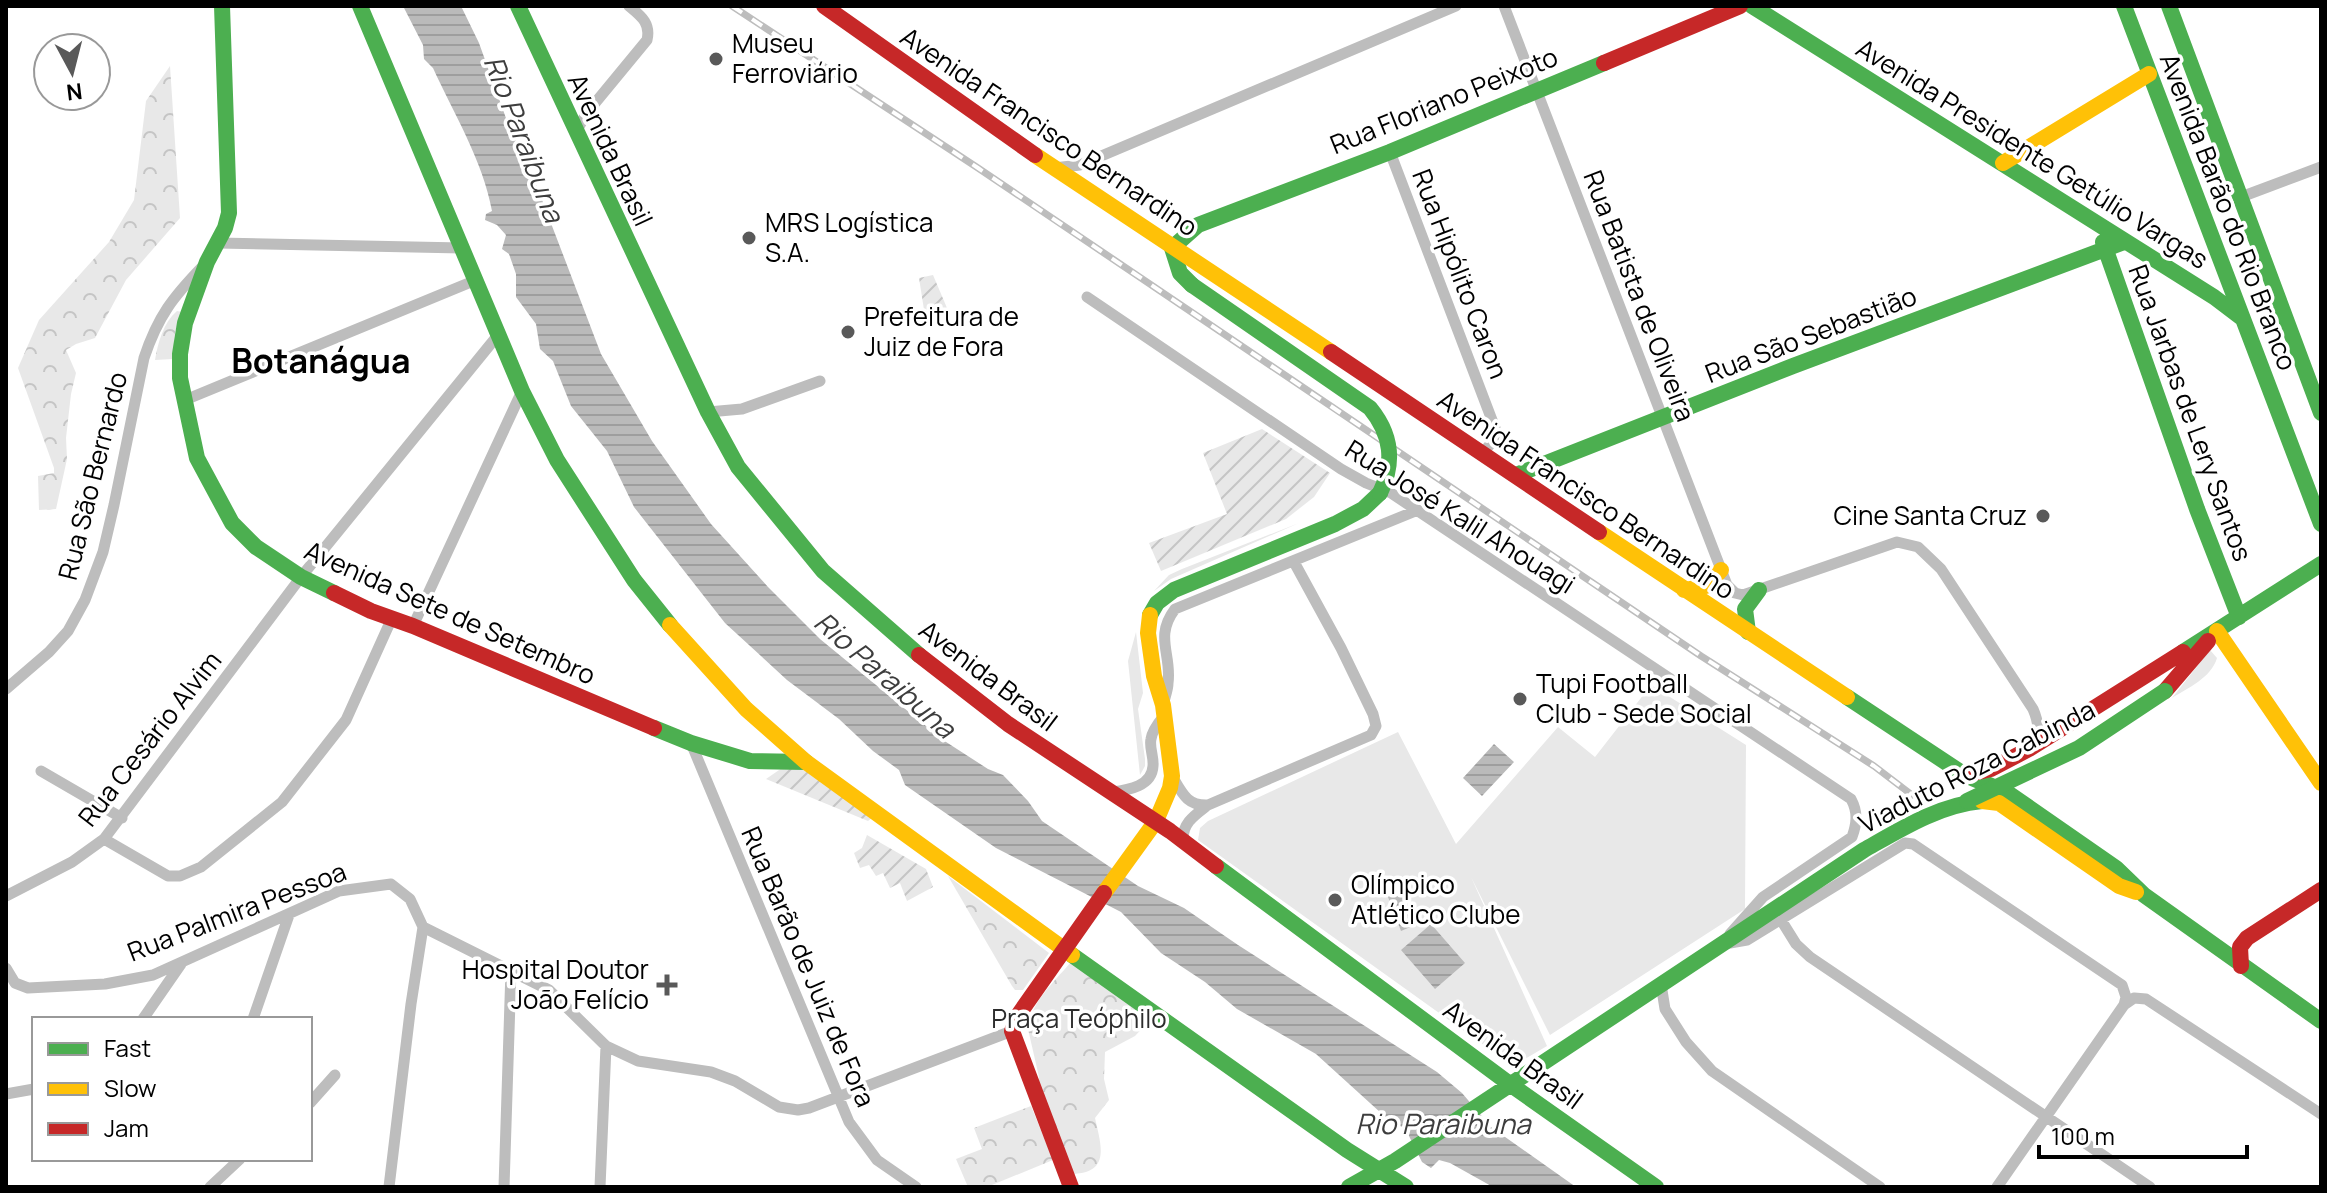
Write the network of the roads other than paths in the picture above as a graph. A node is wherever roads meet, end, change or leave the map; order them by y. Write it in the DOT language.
graph roads {
  1 [pos="222,6"];
  2 [pos="360,6"];
  3 [pos="518,6"];
  4 [pos="629,6"];
  5 [pos="824,6"];
  6 [pos="1456,6"];
  7 [pos="1504,6"];
  8 [pos="1740,6"];
  9 [pos="1752,6"];
  10 [pos="2124,6"];
  11 [pos="2169,6"];
  12 [pos="2149,74"];
  13 [pos="1536,90"];
  14 [pos="576,133"];
  15 [pos="1390,152"];
  16 [pos="2003,163"];
  17 [pos="2321,167"];
  18 [pos="1053,168"];
  19 [pos="2241,197"];
  20 [pos="2097,225"];
  21 [pos="2124,242"];
  22 [pos="218,243"];
  23 [pos="462,248"];
  24 [pos="1172,248"];
  25 [pos="2106,250"];
  26 [pos="207,262"];
  27 [pos="476,280"];
  28 [pos="1087,297"];
  29 [pos="2243,319"];
  30 [pos="498,335"];
  31 [pos="820,381"];
  32 [pos="522,391"];
  33 [pos="185,400"];
  34 [pos="708,412"];
  35 [pos="2321,413"];
  36 [pos="1662,417"];
  37 [pos="1482,453"];
  38 [pos="1516,475"];
  39 [pos="1418,510"];
  40 [pos="2321,524"];
  41 [pos="1294,562"];
  42 [pos="2321,564"];
  43 [pos="1721,570"];
  44 [pos="301,577"];
  45 [pos="1684,590"];
  46 [pos="1751,592"];
  47 [pos="2239,617"];
  48 [pos="392,618"];
  49 [pos="413,626"];
  50 [pos="2217,631"];
  51 [pos="1748,632"];
  52 [pos="6,689"];
  53 [pos="1164,711"];
  54 [pos="691,743"];
  55 [pos="2029,749"];
  56 [pos="806,762"];
  57 [pos="41,771"];
  58 [pos="1965,775"];
  59 [pos="1172,776"];
  60 [pos="2321,783"];
  61 [pos="1112,792"];
  62 [pos="1967,801"];
  63 [pos="1208,805"];
  64 [pos="122,818"];
  65 [pos="1156,821"];
  66 [pos="104,839"];
  67 [pos="1183,841"];
  68 [pos="2321,890"];
  69 [pos="2144,895"];
  70 [pos="6,896"];
  71 [pos="289,915"];
  72 [pos="1781,920"];
  73 [pos="423,927"];
  74 [pos="1067,944"];
  75 [pos="1723,945"];
  76 [pos="181,964"];
  77 [pos="2241,966"];
  78 [pos="6,968"];
  79 [pos="511,970"];
  80 [pos="1661,984"];
  81 [pos="2124,1005"];
  82 [pos="144,1017"];
  83 [pos="254,1017"];
  84 [pos="2321,1021"];
  85 [pos="1012,1031"];
  86 [pos="606,1046"];
  87 [pos="335,1075"];
  88 [pos="1511,1085"];
  89 [pos="32,1089"];
  90 [pos="6,1094"];
  91 [pos="836,1097"];
  92 [pos="312,1101"];
  93 [pos="2321,1114"];
  94 [pos="2046,1115"];
  95 [pos="238,1161"];
  96 [pos="1388,1165"];
  97 [pos="210,1187"];
  98 [pos="389,1187"];
  99 [pos="504,1187"];
  100 [pos="600,1187"];
  101 [pos="916,1187"];
  102 [pos="1071,1187"];
  103 [pos="1349,1187"];
  104 [pos="1406,1187"];
  105 [pos="1656,1187"];
  106 [pos="1880,1187"];
  107 [pos="1997,1187"];
  108 [pos="2150,1187"];
  1 -- 22 [label="main road, Avenida Sete de Setembro"];
  2 -- 23 [label="main road"];
  3 -- 14 [label="main road, Avenida Brasil"];
  4 -- 14 [label="street"];
  5 -- 18 [label="main road, Avenida Francisco Bernardino"];
  6 -- 18 [label="street"];
  7 -- 13 [label="street, Rua Batista de Oliveira"];
  8 -- 13 [label="main road, Rua Floriano Peixoto"];
  9 -- 16 [label="main road, Avenida Presidente Getúlio Vargas"];
  10 -- 12 [label="main road, Avenida Barão do Rio Branco"];
  11 -- 19 [label="main road, Avenida Barão do Rio Branco"];
  12 -- 16 [label="main road"];
  12 -- 29 [label="main road, Avenida Barão do Rio Branco"];
  13 -- 15 [label="main road, Rua Floriano Peixoto"];
  13 -- 36 [label="street, Rua Batista de Oliveira"];
  14 -- 34 [label="main road, Avenida Brasil"];
  15 -- 24 [label="main road, Rua Floriano Peixoto"];
  15 -- 37 [label="street, Rua Hipólito Caron"];
  16 -- 20 [label="main road, Avenida Presidente Getúlio Vargas"];
  17 -- 19 [label="street"];
  18 -- 24 [label="main road, Avenida Francisco Bernardino"];
  19 -- 35 [label="main road, Avenida Barão do Rio Branco"];
  20 -- 21 [label="main road, Avenida Presidente Getúlio Vargas"];
  20 -- 25 [label="main road, Rua Jarbas de Lery Santos"];
  21 -- 25 [label="main road, Rua São Sebastião"];
  21 -- 29 [label="main road, Avenida Presidente Getúlio Vargas"];
  22 -- 23 [label="street"];
  22 -- 26 [label="main road, Avenida Sete de Setembro"];
  23 -- 27 [label="main road"];
  24 -- 37 [label="main road, Avenida Francisco Bernardino"];
  24 -- 53 [label="main road, bridge"];
  25 -- 36 [label="main road, Rua São Sebastião"];
  25 -- 47 [label="main road, Rua Jarbas de Lery Santos"];
  26 -- 33 [label="main road, Avenida Sete de Setembro"];
  26 -- 52 [label="street, Rua São Bernardo"];
  27 -- 30 [label="main road"];
  27 -- 33 [label="street"];
  28 -- 39 [label="street, Rua José Kalil Ahouagi"];
  29 -- 40 [label="main road, Avenida Barão do Rio Branco"];
  30 -- 32 [label="main road"];
  30 -- 44 [label="street, Rua Cesário Alvim"];
  31 -- 34 [label="street"];
  32 -- 49 [label="street"];
  32 -- 56 [label="main road"];
  33 -- 44 [label="main road, Avenida Sete de Setembro"];
  34 -- 61 [label="main road, Avenida Brasil"];
  36 -- 38 [label="main road, Rua São Sebastião"];
  36 -- 43 [label="street, Rua Batista de Oliveira"];
  37 -- 38 [label="main road, Avenida Francisco Bernardino"];
  38 -- 45 [label="main road, Avenida Francisco Bernardino"];
  39 -- 41 [label="street"];
  39 -- 75 [label="street, Rua José Kalil Ahouagi"];
  41 -- 53 [label="street"];
  41 -- 63 [label="street"];
  42 -- 47 [label="main road"];
  43 -- 45 [label="main road"];
  43 -- 46 [label="street, Rua Batista de Oliveira"];
  44 -- 48 [label="main road, Avenida Sete de Setembro"];
  44 -- 64 [label="street, Rua Cesário Alvim"];
  45 -- 51 [label="main road, Avenida Francisco Bernardino"];
  46 -- 51 [label="main road"];
  46 -- 55 [label="street"];
  47 -- 50 [label="main road"];
  48 -- 49 [label="main road, Avenida Sete de Setembro"];
  48 -- 66 [label="street"];
  49 -- 54 [label="main road, Avenida Sete de Setembro"];
  50 -- 55 [label="main road"];
  50 -- 60 [label="main road"];
  50 -- 62 [label="main road, Viaduto Roza Cabinda, bridge"];
  51 -- 58 [label="main road, Avenida Francisco Bernardino"];
  53 -- 59 [label="main road"];
  53 -- 61 [label="street"];
  54 -- 56 [label="main road, Avenida Sete de Setembro"];
  54 -- 91 [label="street, Rua Barão de Juiz de Fora"];
  55 -- 58 [label="main road"];
  56 -- 74 [label="main road"];
  57 -- 64 [label="street"];
  58 -- 69 [label="main road, Avenida Francisco Bernardino"];
  59 -- 63 [label="street"];
  59 -- 65 [label="main road"];
  61 -- 65 [label="main road, Avenida Brasil"];
  62 -- 69 [label="main road"];
  62 -- 75 [label="main road, Viaduto Roza Cabinda"];
  63 -- 67 [label="street"];
  64 -- 66 [label="street, Rua Cesário Alvim"];
  65 -- 67 [label="main road, Avenida Brasil"];
  65 -- 74 [label="main road"];
  66 -- 70 [label="street, Rua Cesário Alvim"];
  67 -- 88 [label="main road, Avenida Brasil"];
  68 -- 77 [label="main road"];
  69 -- 77 [label="main road, Avenida Francisco Bernardino"];
  71 -- 73 [label="street, Rua Palmira Pessoa"];
  71 -- 76 [label="street, Rua Palmira Pessoa"];
  71 -- 83 [label="street"];
  72 -- 75 [label="street"];
  72 -- 81 [label="street"];
  72 -- 94 [label="street"];
  73 -- 79 [label="street"];
  73 -- 98 [label="street"];
  74 -- 85 [label="main road"];
  74 -- 96 [label="main road"];
  75 -- 80 [label="main road, Viaduto Roza Cabinda"];
  76 -- 78 [label="street, Rua Palmira Pessoa"];
  76 -- 82 [label="street"];
  77 -- 84 [label="main road, Avenida Francisco Bernardino"];
  79 -- 86 [label="street"];
  79 -- 99 [label="street"];
  80 -- 88 [label="main road, Viaduto Roza Cabinda"];
  80 -- 106 [label="street"];
  81 -- 93 [label="street"];
  81 -- 94 [label="street"];
  85 -- 91 [label="street"];
  85 -- 102 [label="main road"];
  86 -- 91 [label="street"];
  86 -- 100 [label="street"];
  87 -- 92 [label="street"];
  88 -- 96 [label="main road, Viaduto Roza Cabinda"];
  88 -- 105 [label="main road, Avenida Brasil"];
  89 -- 90 [label="street"];
  91 -- 101 [label="street, Rua Barão de Juiz de Fora"];
  94 -- 107 [label="street"];
  94 -- 108 [label="street"];
  95 -- 97 [label="street"];
  96 -- 103 [label="main road, Viaduto Roza Cabinda"];
  96 -- 104 [label="main road"];
}
